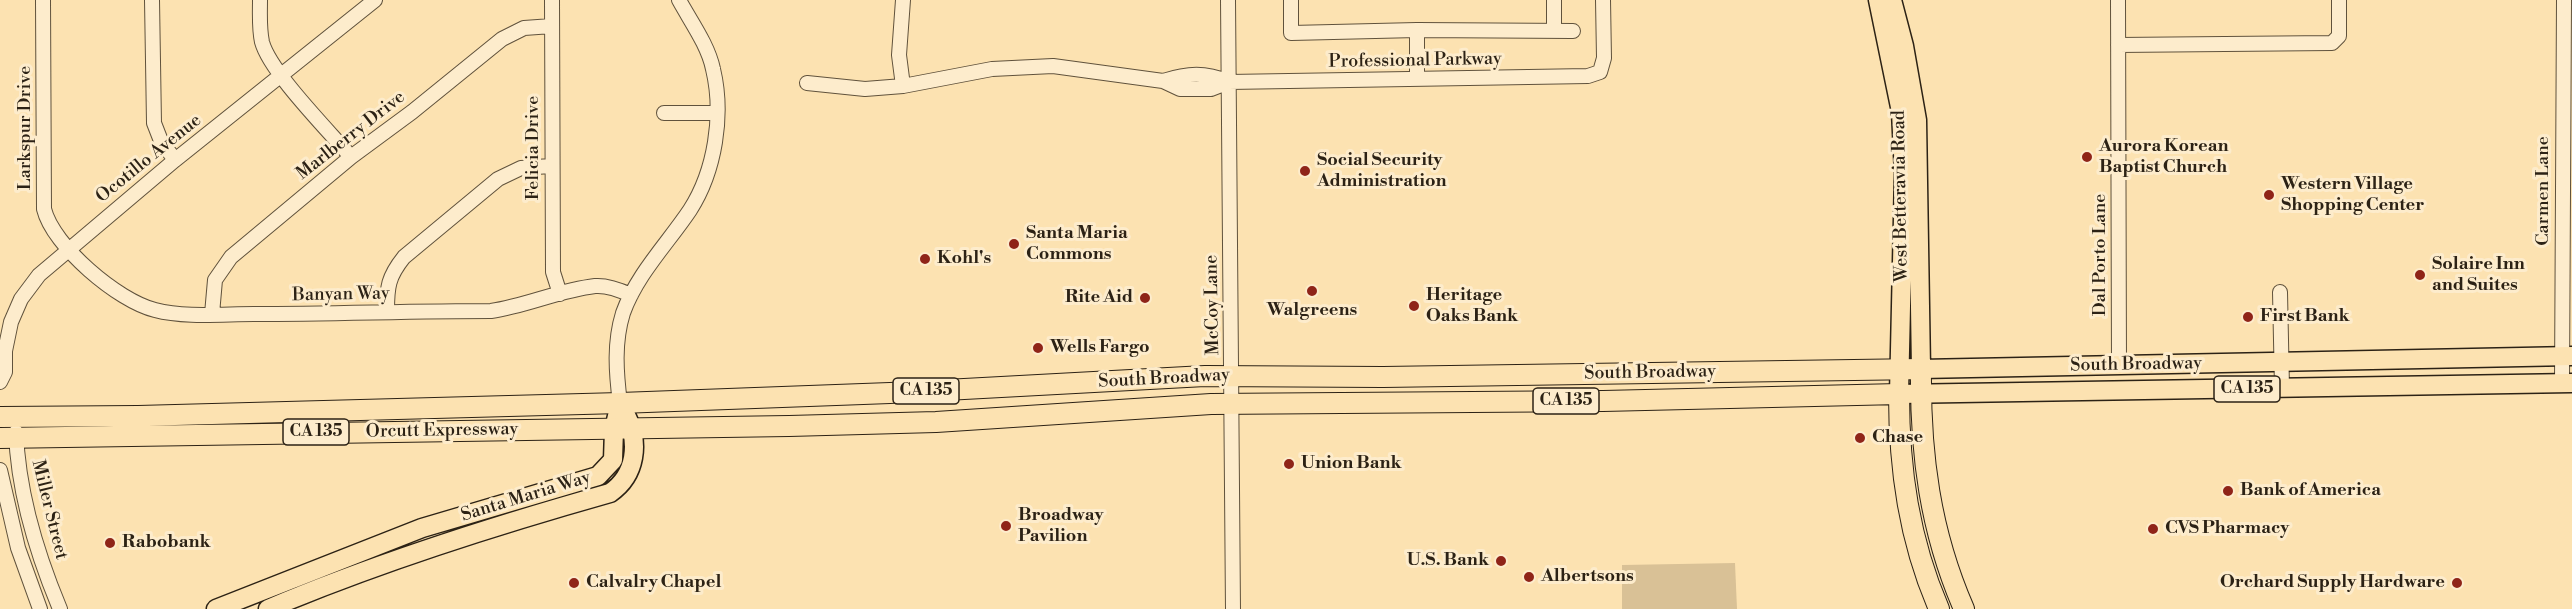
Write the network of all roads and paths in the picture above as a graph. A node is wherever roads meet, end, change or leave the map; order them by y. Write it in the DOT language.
graph roads {
  1 [pos="43,0"];
  2 [pos="152,0"];
  3 [pos="260,0"];
  4 [pos="375,0"];
  5 [pos="552,0"];
  6 [pos="680,0"];
  7 [pos="903,0"];
  8 [pos="1223,0"];
  9 [pos="1228,0"];
  10 [pos="1291,0"];
  11 [pos="1554,0"];
  12 [pos="1603,0"];
  13 [pos="1878,0"];
  14 [pos="1892,0"];
  15 [pos="2118,0"];
  16 [pos="2339,0"];
  17 [pos="2564,0"];
  18 [pos="552,26"];
  19 [pos="1417,30"];
  20 [pos="1554,30"];
  21 [pos="1573,31"];
  22 [pos="2118,45"];
  23 [pos="282,75"];
  24 [pos="1417,79"];
  25 [pos="1229,82"];
  26 [pos="807,83"];
  27 [pos="903,86"];
  28 [pos="664,113"];
  29 [pos="716,113"];
  30 [pos="2567,137"];
  31 [pos="351,157"];
  32 [pos="175,160"];
  33 [pos="551,166"];
  34 [pos="2567,217"];
  35 [pos="69,249"];
  36 [pos="2280,292"];
  37 [pos="560,294"];
  38 [pos="631,295"];
  39 [pos="387,311"];
  40 [pos="212,314"];
  41 [pos="2567,356"];
  42 [pos="2281,361"];
  43 [pos="2248,362"];
  44 [pos="2119,365"];
  45 [pos="1921,369"];
  46 [pos="1900,370"];
  47 [pos="1232,375"];
  48 [pos="1478,375"];
  49 [pos="1,382"];
  50 [pos="2567,383"];
  51 [pos="2282,388"];
  52 [pos="2119,391"];
  53 [pos="1921,393"];
  54 [pos="1899,394"];
  55 [pos="1477,402"];
  56 [pos="620,403"];
  57 [pos="1232,404"];
  58 [pos="8,417"];
  59 [pos="623,429"];
  60 [pos="8,438"];
  61 [pos="0,470"];
  62 [pos="40,609"];
  63 [pos="60,609"];
  64 [pos="216,609"];
  65 [pos="268,609"];
  66 [pos="1233,609"];
  67 [pos="1939,609"];
  68 [pos="1964,609"];
  1 -- 35 [label="street, Larkspur Drive"];
  2 -- 32 [label="street"];
  3 -- 23 [label="street"];
  4 -- 23 [label="street, Ocotillo Avenue"];
  5 -- 18 [label="street, Felicia Drive"];
  6 -- 29 [label="street"];
  7 -- 27 [label="street"];
  8 -- 9 [label="street"];
  9 -- 25 [label="street, McCoy Lane"];
  10 -- 19 [label="street"];
  11 -- 20 [label="street"];
  12 -- 24 [label="street, Professional Parkway"];
  13 -- 46 [label="main road, West Betteravia Road"];
  14 -- 45 [label="main road, West Betteravia Road"];
  15 -- 22 [label="street, Dal Porto Lane"];
  16 -- 22 [label="street"];
  17 -- 30 [label="street, Carmen Lane"];
  18 -- 31 [label="street, Marlberry Drive"];
  18 -- 33 [label="street, Felicia Drive"];
  19 -- 20 [label="street"];
  19 -- 24 [label="street"];
  20 -- 21 [label="street"];
  22 -- 44 [label="street, Dal Porto Lane"];
  23 -- 31 [label="street"];
  23 -- 32 [label="street, Ocotillo Avenue"];
  24 -- 25 [label="street, Professional Parkway"];
  25 -- 27 [label="street, Professional Parkway"];
  25 -- 47 [label="street, McCoy Lane"];
  26 -- 27 [label="street, Professional Parkway"];
  28 -- 29 [label="street"];
  29 -- 38 [label="street"];
  30 -- 34 [label="street, Carmen Lane"];
  31 -- 40 [label="street, Marlberry Drive"];
  32 -- 35 [label="street, Ocotillo Avenue"];
  33 -- 37 [label="street, Felicia Drive"];
  33 -- 39 [label="street"];
  34 -- 41 [label="street, Carmen Lane"];
  35 -- 40 [label="street, Banyan Way"];
  35 -- 49 [label="street, Ocotillo Avenue"];
  36 -- 42 [label="street"];
  37 -- 38 [label="street, Banyan Way"];
  37 -- 39 [label="street, Banyan Way"];
  38 -- 56 [label="street"];
  39 -- 40 [label="street, Banyan Way"];
  41 -- 42 [label="main road, South Broadway / CA 135"];
  41 -- 50 [label="street, Carmen Lane"];
  42 -- 43 [label="main road, South Broadway / CA 135"];
  42 -- 51 [label="street"];
  43 -- 44 [label="main road, South Broadway / CA 135"];
  43 -- 52 [label="main road"];
  44 -- 45 [label="main road, South Broadway / CA 135"];
  45 -- 46 [label="highway, South Broadway / CA 135"];
  45 -- 53 [label="highway, West Betteravia Road"];
  46 -- 48 [label="highway, South Broadway / CA 135"];
  46 -- 54 [label="main road, West Betteravia Road"];
  47 -- 48 [label="highway, South Broadway / CA 135"];
  47 -- 56 [label="highway, South Broadway / CA 135"];
  47 -- 57 [label="street, McCoy Lane"];
  48 -- 55 [label="highway"];
  50 -- 51 [label="main road, South Broadway / CA 135"];
  51 -- 52 [label="main road, South Broadway / CA 135"];
  52 -- 53 [label="main road, South Broadway / CA 135"];
  53 -- 54 [label="main road, South Broadway / CA 135"];
  53 -- 68 [label="highway, West Betteravia Road"];
  54 -- 55 [label="highway, South Broadway / CA 135"];
  54 -- 67 [label="highway"];
  55 -- 57 [label="highway, South Broadway / CA 135"];
  56 -- 58 [label="highway, Orcutt Expressway / CA 135"];
  56 -- 59 [label="main road, Santa Maria Way"];
  57 -- 59 [label="highway, South Broadway / CA 135"];
  57 -- 66 [label="street, McCoy Lane"];
  58 -- 60 [label="street, Miller Street"];
  59 -- 60 [label="highway, Orcutt Expressway / CA 135"];
  59 -- 64 [label="main road, Santa Maria Way"];
  59 -- 65 [label="main road, Santa Maria Way"];
  60 -- 63 [label="street, Miller Street"];
  61 -- 62 [label="street, Miller Street"];
}
